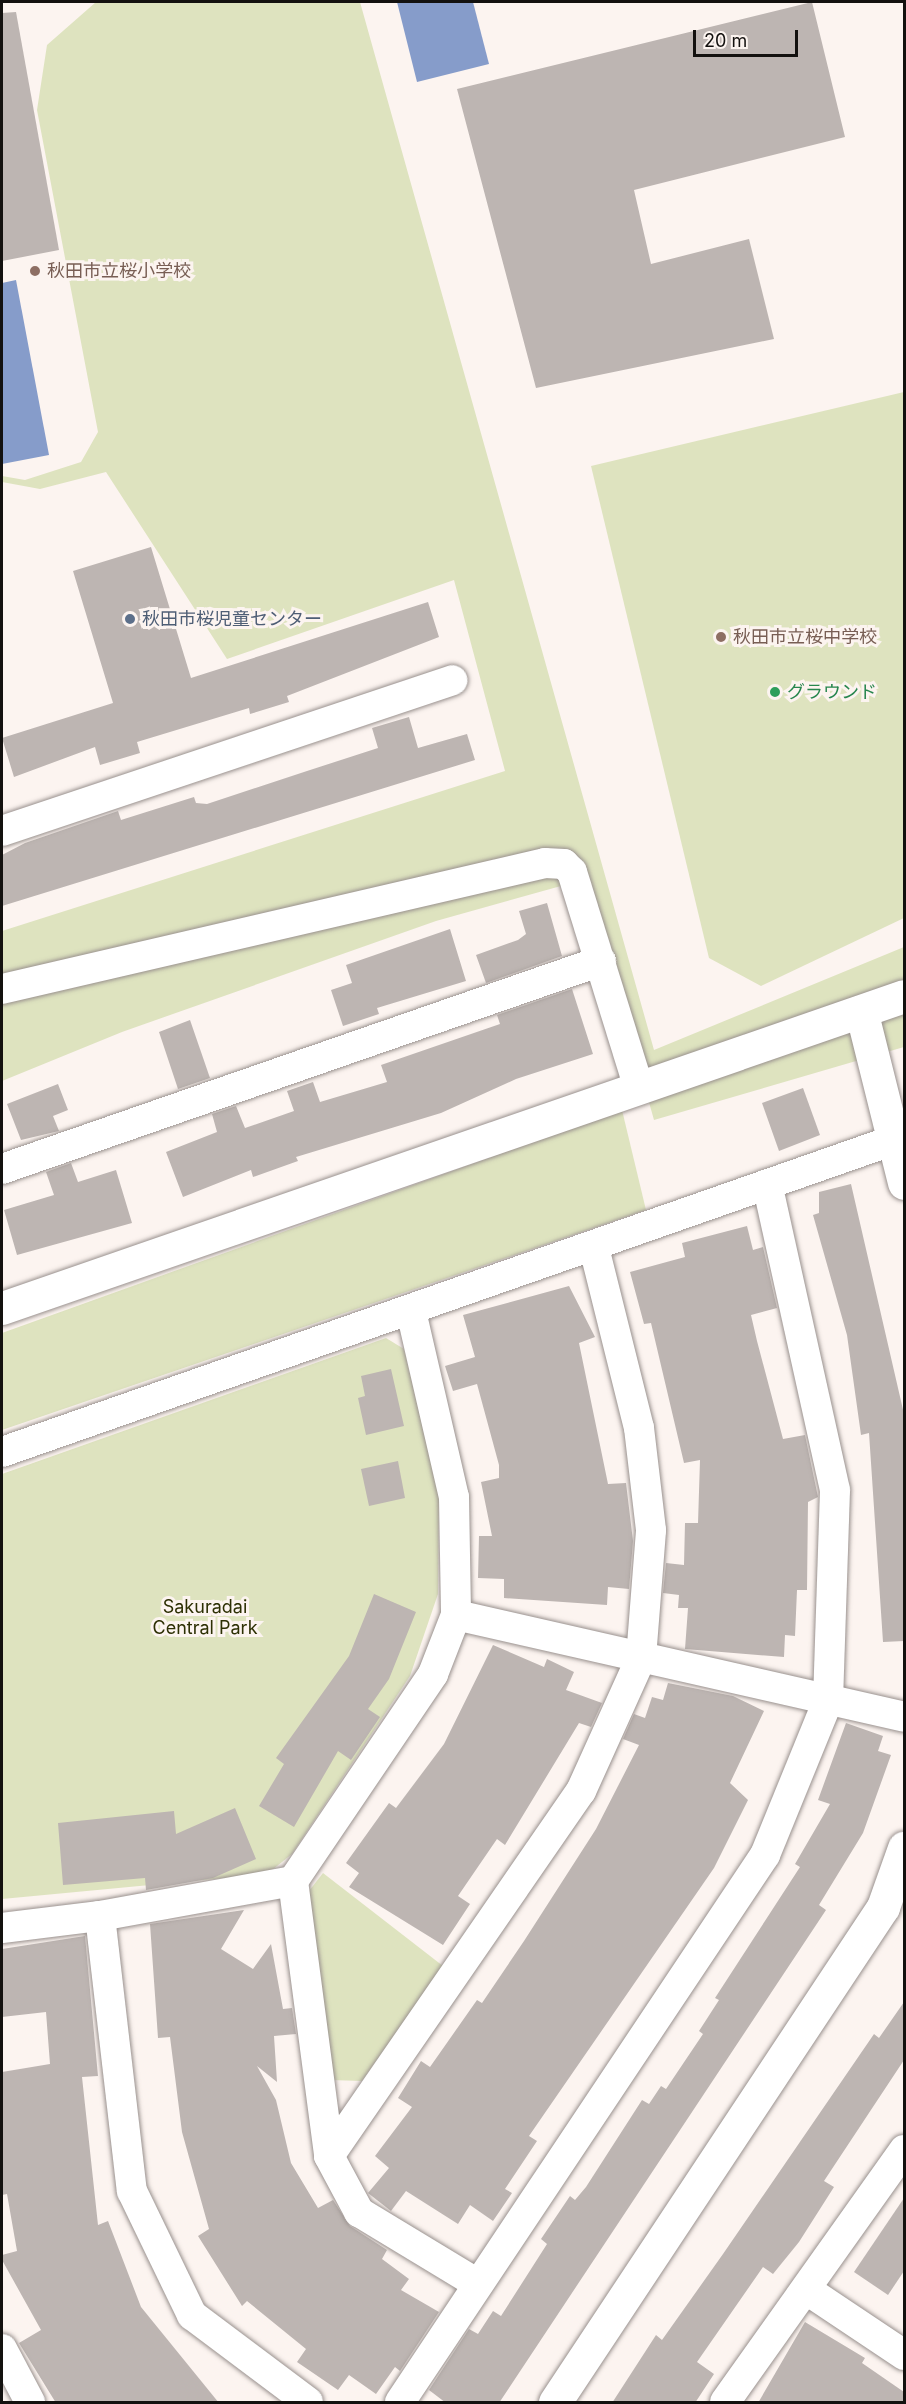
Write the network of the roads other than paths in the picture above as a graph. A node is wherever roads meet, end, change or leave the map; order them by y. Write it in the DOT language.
graph roads {
  1 [pos="452,680"];
  2 [pos="2,831"];
  3 [pos="601,962"];
  4 [pos="2,989"];
  5 [pos="904,996"];
  6 [pos="862,1014"];
  7 [pos="639,1089"];
  8 [pos="894,1140"];
  9 [pos="2,1168"];
  10 [pos="904,1183"];
  11 [pos="767,1184"];
  12 [pos="594,1248"];
  13 [pos="2,1308"];
  14 [pos="411,1311"];
  15 [pos="2,1452"];
  16 [pos="456,1615"];
  17 [pos="642,1658"];
  18 [pos="828,1701"];
  19 [pos="904,1717"];
  20 [pos="904,1848"];
  21 [pos="292,1881"];
  22 [pos="100,1916"];
  23 [pos="2,1928"];
  24 [pos="904,2150"];
  25 [pos="329,2156"];
  26 [pos="478,2284"];
  27 [pos="807,2290"];
  28 [pos="2,2349"];
  29 [pos="904,2355"];
  30 [pos="30,2403"];
  31 [pos="308,2403"];
  32 [pos="400,2403"];
  33 [pos="555,2403"];
  34 [pos="724,2403"];
  1 -- 2 [label="street"];
  3 -- 4 [label="street"];
  3 -- 7 [label="street"];
  3 -- 9 [label="street"];
  5 -- 6 [label="street"];
  6 -- 7 [label="street"];
  6 -- 8 [label="street"];
  7 -- 13 [label="street"];
  8 -- 10 [label="street"];
  8 -- 11 [label="street"];
  11 -- 12 [label="street"];
  11 -- 18 [label="street"];
  12 -- 14 [label="street"];
  12 -- 17 [label="street"];
  14 -- 15 [label="street"];
  14 -- 16 [label="street"];
  16 -- 17 [label="street"];
  16 -- 21 [label="street"];
  17 -- 18 [label="street"];
  17 -- 25 [label="street"];
  18 -- 19 [label="street"];
  18 -- 26 [label="street"];
  20 -- 33 [label="street"];
  21 -- 22 [label="street"];
  21 -- 25 [label="street"];
  22 -- 23 [label="street"];
  22 -- 31 [label="street"];
  24 -- 27 [label="street"];
  25 -- 26 [label="street"];
  26 -- 32 [label="street"];
  27 -- 29 [label="street"];
  27 -- 34 [label="street"];
  28 -- 30 [label="street"];
}
